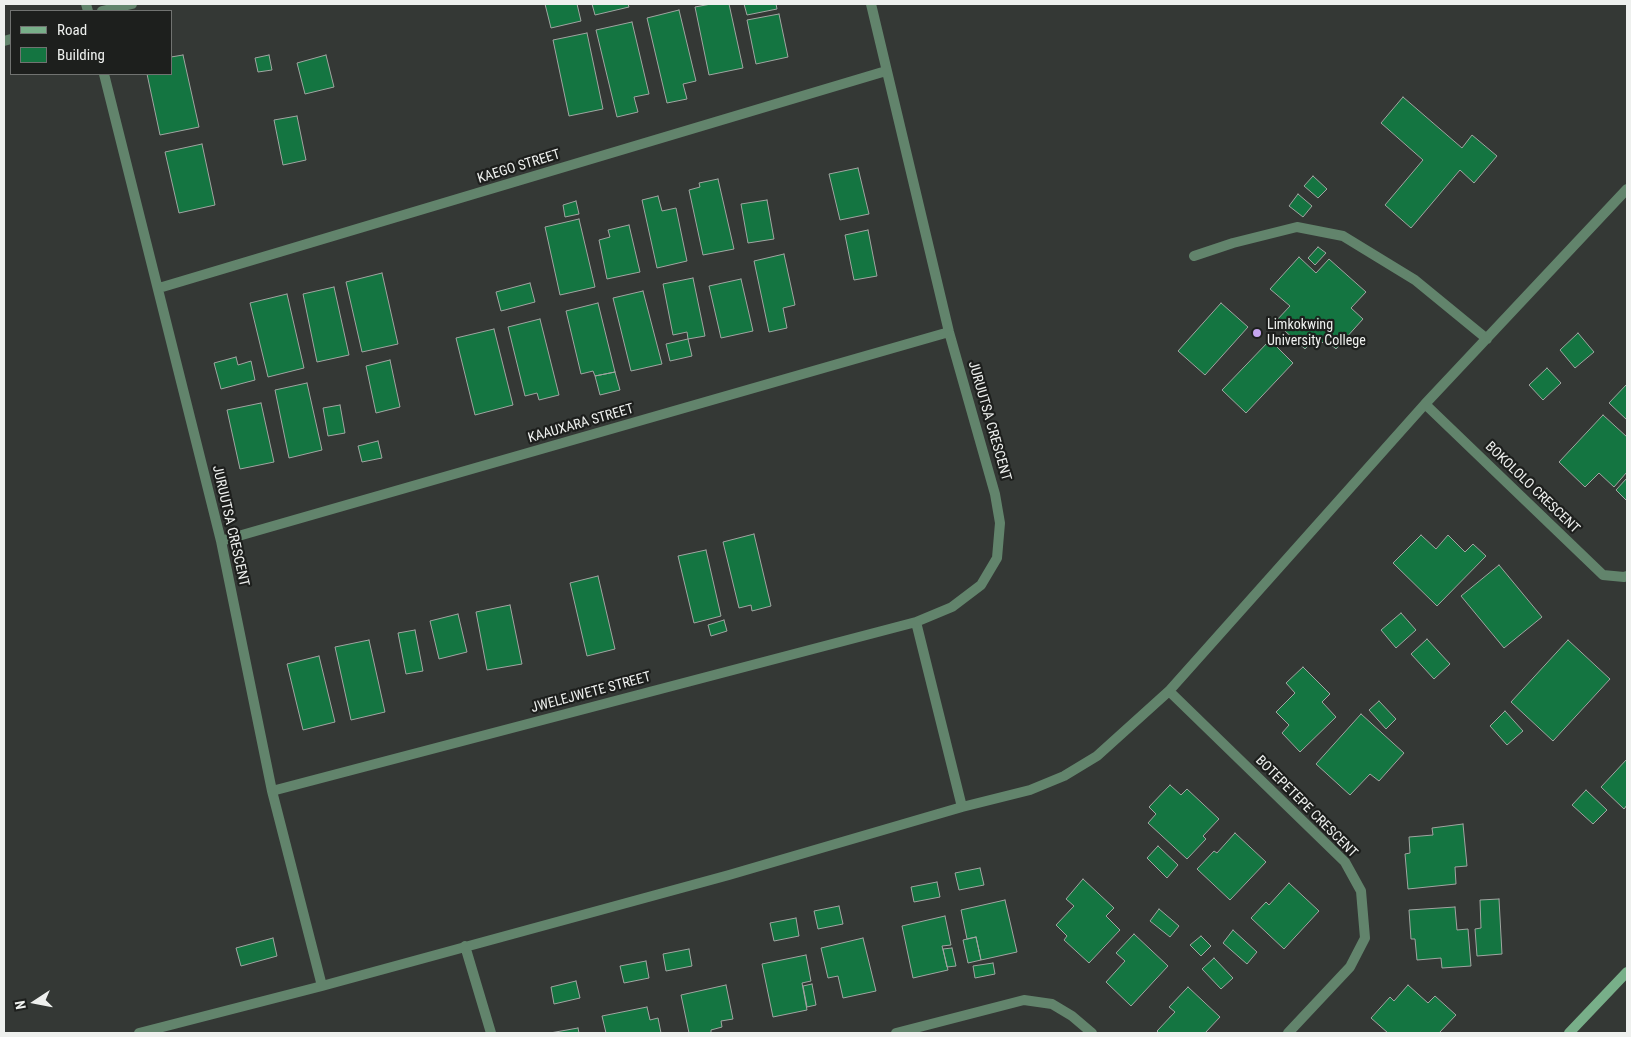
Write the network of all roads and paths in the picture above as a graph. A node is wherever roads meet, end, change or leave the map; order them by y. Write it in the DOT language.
graph roads {
  1 [pos="132,4"];
  2 [pos="871,4"];
  3 [pos="106,10"];
  4 [pos="886,71"];
  5 [pos="104,75"];
  6 [pos="1627,189"];
  7 [pos="1194,256"];
  8 [pos="159,288"];
  9 [pos="949,332"];
  10 [pos="1487,339"];
  11 [pos="1425,404"];
  12 [pos="221,541"];
  13 [pos="1627,576"];
  14 [pos="916,622"];
  15 [pos="1169,691"];
  16 [pos="272,791"];
  17 [pos="962,807"];
  18 [pos="465,946"];
  19 [pos="1627,972"];
  20 [pos="322,986"];
  21 [pos="180,1028"];
  22 [pos="139,1033"];
  23 [pos="491,1033"];
  24 [pos="896,1033"];
  25 [pos="1092,1033"];
  26 [pos="1288,1033"];
  27 [pos="1569,1033"];
  1 -- 3 [label="street"];
  2 -- 4 [label="street, JURUUTSA CRESCENT"];
  4 -- 8 [label="street, KAEGO STREET"];
  4 -- 9 [label="street, JURUUTSA CRESCENT"];
  5 -- 8 [label="street, JURUUTSA CRESCENT"];
  6 -- 10 [label="street"];
  7 -- 10 [label="street"];
  8 -- 12 [label="street, JURUUTSA CRESCENT"];
  9 -- 12 [label="street, KAAUXARA STREET"];
  9 -- 14 [label="street, JURUUTSA CRESCENT"];
  10 -- 11 [label="street"];
  11 -- 13 [label="street, BOKOLOLO CRESCENT"];
  11 -- 15 [label="street"];
  12 -- 16 [label="street, JURUUTSA CRESCENT"];
  14 -- 16 [label="street, JWELEJWETE STREET"];
  14 -- 17 [label="street"];
  15 -- 17 [label="street"];
  15 -- 26 [label="street, BOTEPETEPE CRESCENT"];
  16 -- 20 [label="street, JURUUTSA CRESCENT"];
  17 -- 18 [label="street"];
  18 -- 20 [label="street"];
  18 -- 23 [label="street"];
  19 -- 27 [label="main road"];
  20 -- 21 [label="street"];
  21 -- 22 [label="street"];
  24 -- 25 [label="street"];
}
